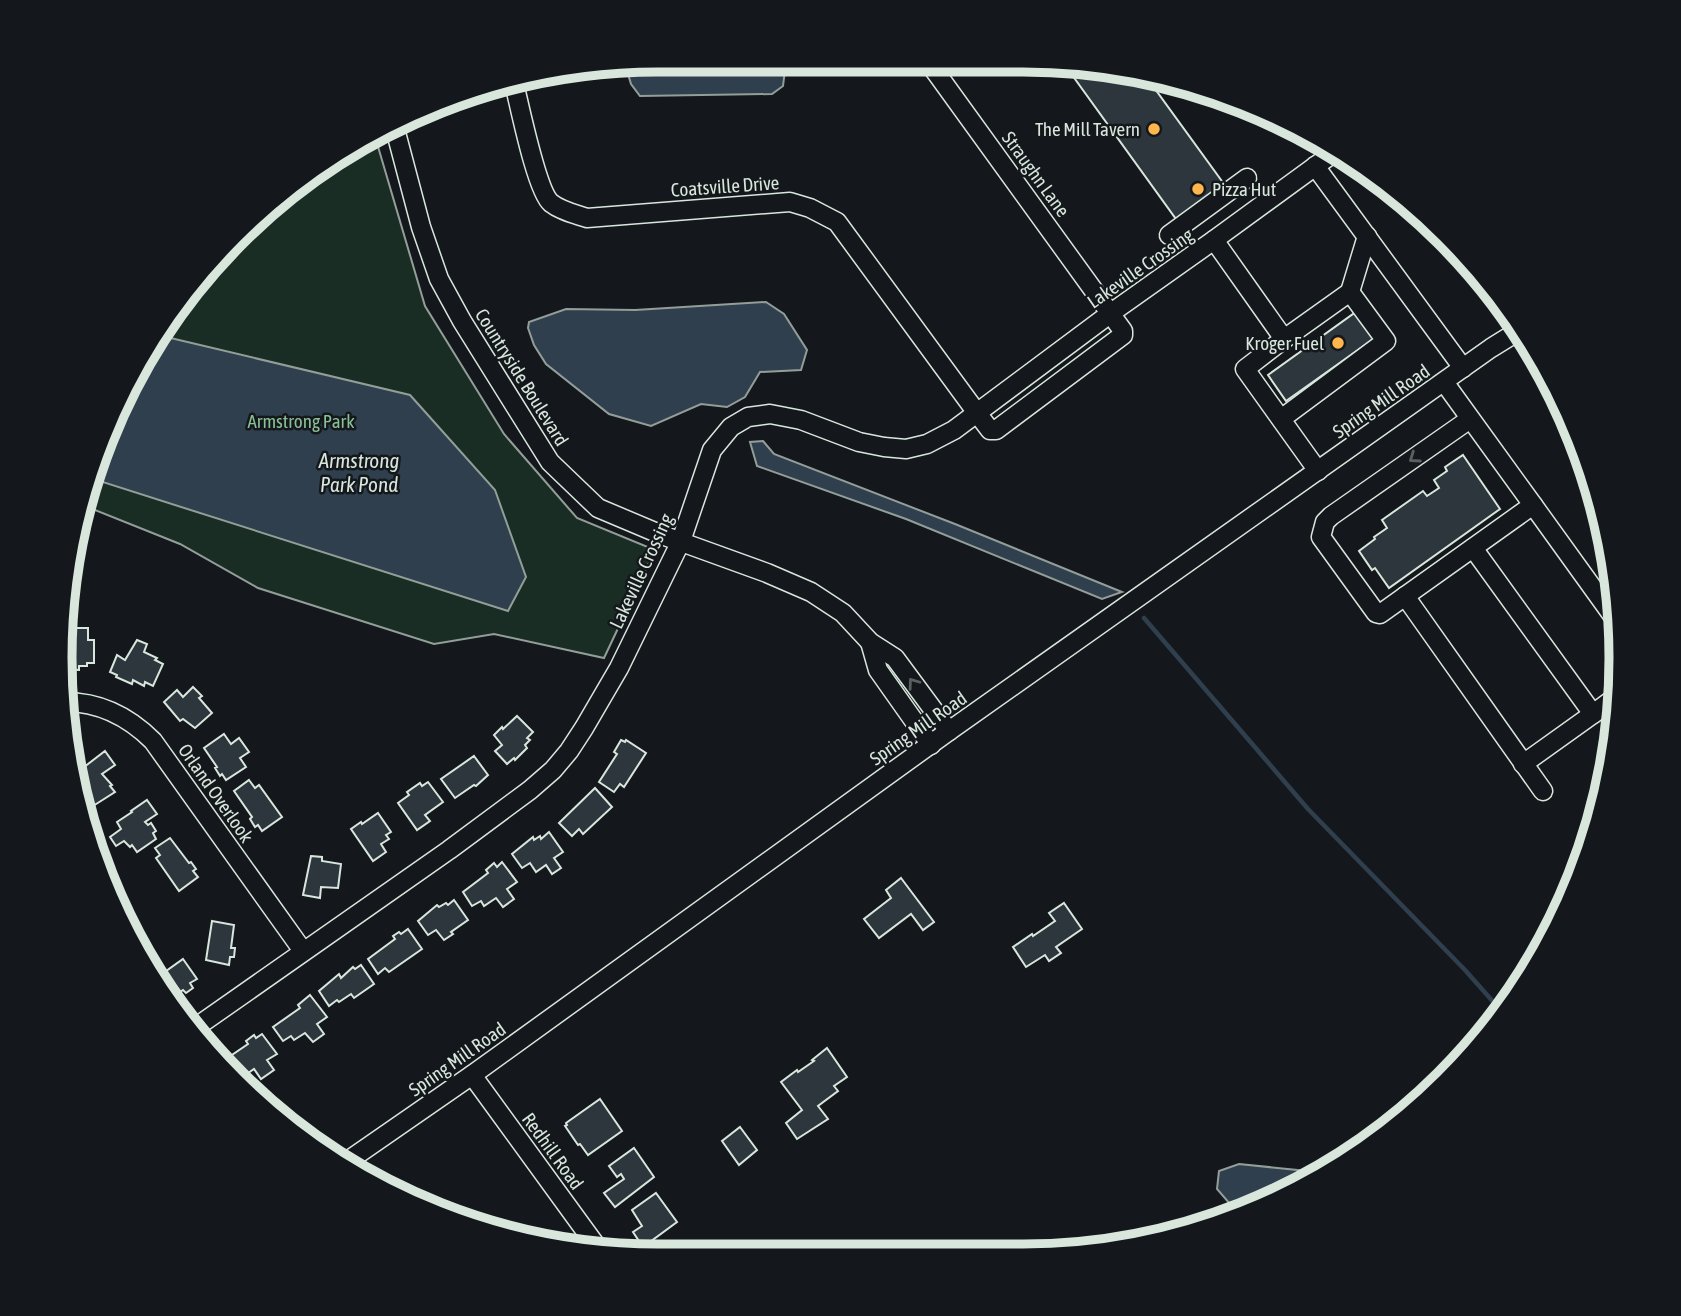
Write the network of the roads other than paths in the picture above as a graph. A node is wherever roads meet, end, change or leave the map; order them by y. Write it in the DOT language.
graph roads {
  1 [pos="936,72"];
  2 [pos="516,90"];
  3 [pos="396,133"];
  4 [pos="1327,157"];
  5 [pos="1315,166"];
  6 [pos="1247,178"];
  7 [pos="1169,234"];
  8 [pos="1367,236"];
  9 [pos="1214,240"];
  10 [pos="1350,292"];
  11 [pos="1111,313"];
  12 [pos="1512,335"];
  13 [pos="1284,339"];
  14 [pos="1463,368"];
  15 [pos="1444,382"];
  16 [pos="977,413"];
  17 [pos="1282,419"];
  18 [pos="1470,419"];
  19 [pos="1318,471"];
  20 [pos="1533,505"];
  21 [pos="681,541"];
  22 [pos="1473,548"];
  23 [pos="1405,596"];
  24 [pos="1607,607"];
  25 [pos="870,642"];
  26 [pos="74,702"];
  27 [pos="1607,703"];
  28 [pos="1593,714"];
  29 [pos="949,732"];
  30 [pos="931,745"];
  31 [pos="1523,764"];
  32 [pos="1543,790"];
  33 [pos="303,951"];
  34 [pos="200,1024"];
  35 [pos="472,1075"];
  36 [pos="352,1157"];
  37 [pos="589,1240"];
  1 -- 11 [label="street, Straughn Lane"];
  2 -- 16 [label="street, Coatsville Drive"];
  3 -- 21 [label="street, Countryside Boulevard"];
  4 -- 5 [label="street, Lakeville Crossing"];
  5 -- 8 [label="street"];
  5 -- 9 [label="street, Lakeville Crossing"];
  6 -- 7 [label="street"];
  8 -- 10 [label="street"];
  8 -- 14 [label="street"];
  9 -- 11 [label="street, Lakeville Crossing"];
  9 -- 13 [label="street"];
  10 -- 13 [label="street"];
  10 -- 17 [label="street"];
  11 -- 16 [label="street, Lakeville Crossing"];
  11 -- 16 [label="street"];
  12 -- 14 [label="street, Spring Mill Road"];
  13 -- 17 [label="street"];
  14 -- 15 [label="street, Spring Mill Road"];
  15 -- 18 [label="street"];
  15 -- 19 [label="street, Spring Mill Road"];
  16 -- 21 [label="street, Lakeville Crossing"];
  17 -- 19 [label="street"];
  18 -- 20 [label="street"];
  18 -- 23 [label="street, one-way"];
  19 -- 29 [label="street, Spring Mill Road"];
  20 -- 22 [label="street"];
  20 -- 24 [label="street"];
  21 -- 25 [label="street, Countryside Boulevard"];
  21 -- 33 [label="street, Lakeville Crossing"];
  22 -- 23 [label="street"];
  22 -- 28 [label="street"];
  23 -- 31 [label="street"];
  29 -- 25 [label="street, Countryside Boulevard, one-way"];
  25 -- 30 [label="street"];
  26 -- 33 [label="street, Orland Overlook"];
  27 -- 28 [label="street"];
  28 -- 31 [label="street"];
  29 -- 30 [label="street, Spring Mill Road"];
  30 -- 35 [label="street, Spring Mill Road"];
  31 -- 32 [label="street"];
  33 -- 34 [label="street, Lakeville Crossing"];
  35 -- 36 [label="street, Spring Mill Road"];
  35 -- 37 [label="street, Redhill Road"];
}
